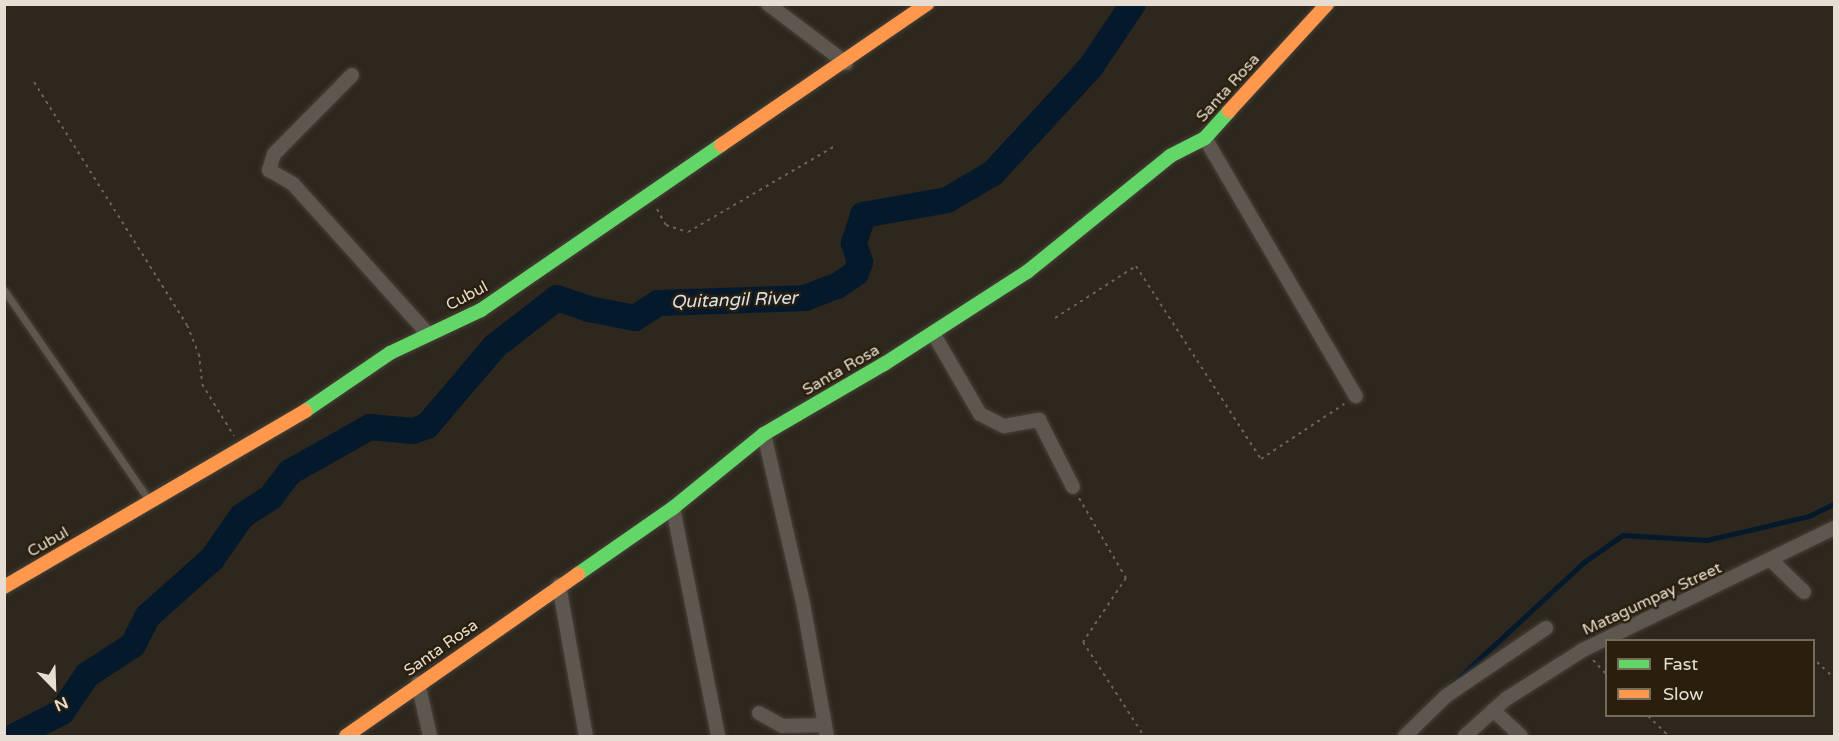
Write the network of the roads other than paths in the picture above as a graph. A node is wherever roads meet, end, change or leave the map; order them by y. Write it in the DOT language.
graph roads {
  1 [pos="768,4"];
  2 [pos="927,4"];
  3 [pos="1327,4"];
  4 [pos="846,63"];
  5 [pos="352,75"];
  6 [pos="1205,138"];
  7 [pos="4,290"];
  8 [pos="933,333"];
  9 [pos="428,334"];
  10 [pos="1356,396"];
  11 [pos="764,434"];
  12 [pos="1073,488"];
  13 [pos="150,502"];
  14 [pos="673,508"];
  15 [pos="1834,528"];
  16 [pos="1771,560"];
  17 [pos="559,585"];
  18 [pos="4,587"];
  19 [pos="1804,592"];
  20 [pos="1546,628"];
  21 [pos="1605,639"];
  22 [pos="1606,639"];
  23 [pos="418,683"];
  24 [pos="1493,710"];
  25 [pos="759,713"];
  26 [pos="826,731"];
  27 [pos="346,736"];
  28 [pos="430,736"];
  29 [pos="586,736"];
  30 [pos="718,736"];
  31 [pos="1406,736"];
  32 [pos="1465,736"];
  33 [pos="1521,736"];
  1 -- 4 [label="street"];
  2 -- 4 [label="street, Cubul"];
  3 -- 6 [label="street, Santa Rosa"];
  4 -- 9 [label="street, Cubul"];
  5 -- 9 [label="street"];
  6 -- 8 [label="street, Santa Rosa"];
  6 -- 10 [label="street"];
  7 -- 13 [label="lane"];
  8 -- 11 [label="street, Santa Rosa"];
  8 -- 12 [label="street"];
  9 -- 13 [label="street, Cubul"];
  11 -- 14 [label="street, Santa Rosa"];
  11 -- 26 [label="street"];
  13 -- 18 [label="street, Cubul"];
  14 -- 17 [label="street, Santa Rosa"];
  14 -- 30 [label="street"];
  15 -- 16 [label="street, Matagumpay Street"];
  16 -- 19 [label="street"];
  16 -- 22 [label="street, Matagumpay Street"];
  17 -- 23 [label="street, Santa Rosa"];
  17 -- 29 [label="street"];
  20 -- 31 [label="street"];
  21 -- 24 [label="street, Matagumpay Street"];
  23 -- 27 [label="street, Santa Rosa"];
  23 -- 28 [label="street"];
  24 -- 32 [label="street, Matagumpay Street"];
  24 -- 33 [label="street"];
  25 -- 26 [label="street"];
}
